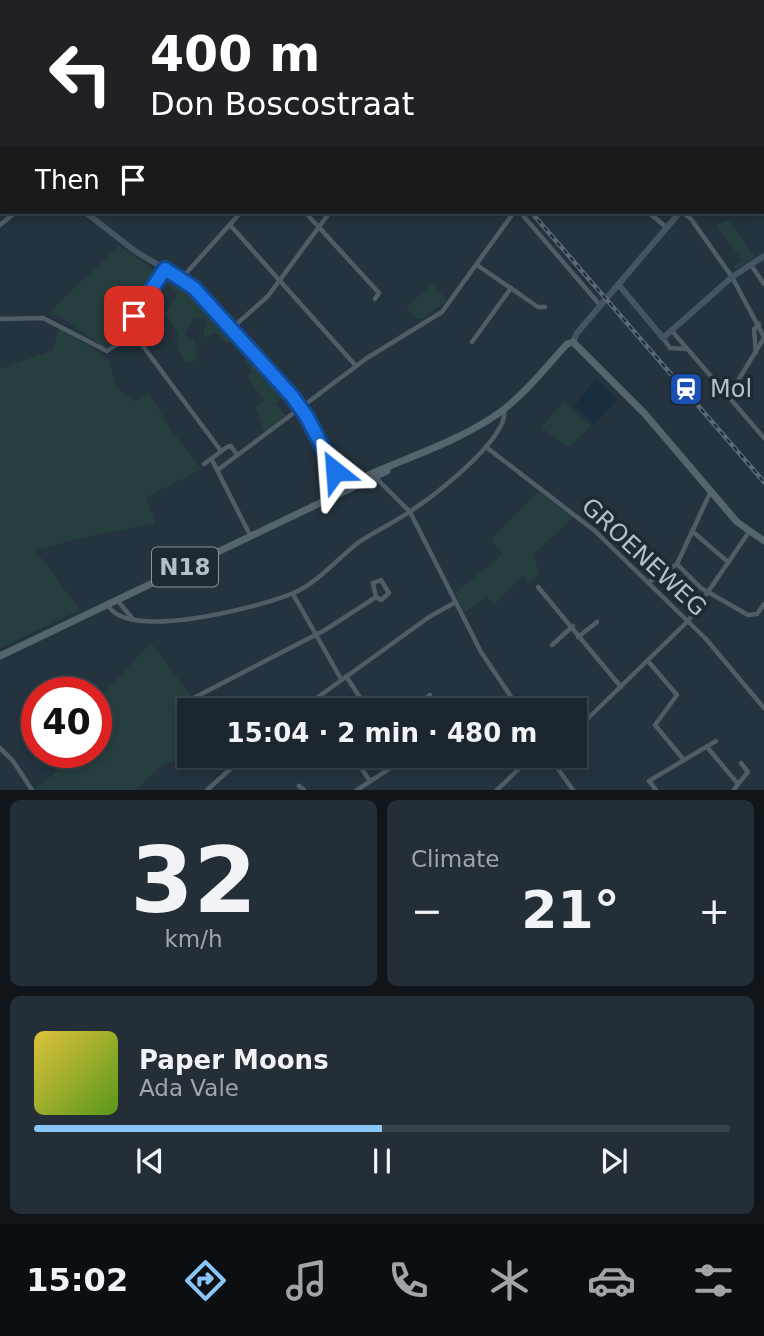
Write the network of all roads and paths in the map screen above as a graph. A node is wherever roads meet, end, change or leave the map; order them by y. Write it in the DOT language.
graph roads {
  1 [pos="0,0"];
  2 [pos="23,0"];
  3 [pos="88,214"];
  4 [pos="239,214"];
  5 [pos="307,214"];
  6 [pos="328,214"];
  7 [pos="513,214"];
  8 [pos="522,214"];
  9 [pos="650,214"];
  10 [pos="679,214"];
  11 [pos="684,214"];
  12 [pos="230,226"];
  13 [pos="666,227"];
  14 [pos="318,228"];
  15 [pos="764,256"];
  16 [pos="750,264"];
  17 [pos="477,265"];
  18 [pos="165,269"];
  19 [pos="732,277"];
  20 [pos="181,279"];
  21 [pos="280,280"];
  22 [pos="618,284"];
  23 [pos="764,284"];
  24 [pos="511,288"];
  25 [pos="375,299"];
  26 [pos="600,305"];
  27 [pos="545,307"];
  28 [pos="0,320"];
  29 [pos="758,324"];
  30 [pos="128,326"];
  31 [pos="231,329"];
  32 [pos="672,331"];
  33 [pos="663,338"];
  34 [pos="764,338"];
  35 [pos="472,342"];
  36 [pos="573,342"];
  37 [pos="686,348"];
  38 [pos="756,354"];
  39 [pos="356,366"];
  40 [pos="728,397"];
  41 [pos="302,409"];
  42 [pos="500,412"];
  43 [pos="764,438"];
  44 [pos="486,447"];
  45 [pos="221,451"];
  46 [pos="237,455"];
  47 [pos="212,460"];
  48 [pos="398,463"];
  49 [pos="204,464"];
  50 [pos="219,469"];
  51 [pos="375,477"];
  52 [pos="344,489"];
  53 [pos="711,491"];
  54 [pos="410,512"];
  55 [pos="695,525"];
  56 [pos="692,531"];
  57 [pos="749,532"];
  58 [pos="250,535"];
  59 [pos="705,540"];
  60 [pos="764,541"];
  61 [pos="729,560"];
  62 [pos="677,564"];
  63 [pos="649,582"];
  64 [pos="538,587"];
  65 [pos="708,592"];
  66 [pos="293,594"];
  67 [pos="376,597"];
  68 [pos="117,600"];
  69 [pos="456,602"];
  70 [pos="107,604"];
  71 [pos="764,604"];
  72 [pos="132,619"];
  73 [pos="688,621"];
  74 [pos="597,622"];
  75 [pos="573,626"];
  76 [pos="316,635"];
  77 [pos="578,638"];
  78 [pos="552,645"];
  79 [pos="0,656"];
  80 [pos="648,661"];
  81 [pos="343,677"];
  82 [pos="621,687"];
  83 [pos="682,690"];
  84 [pos="430,695"];
  85 [pos="677,695"];
  86 [pos="194,698"];
  87 [pos="316,698"];
  88 [pos="359,698"];
  89 [pos="427,698"];
  90 [pos="512,698"];
  91 [pos="764,708"];
  92 [pos="587,720"];
  93 [pos="716,741"];
  94 [pos="707,747"];
  95 [pos="0,748"];
  96 [pos="8,755"];
  97 [pos="0,760"];
  98 [pos="684,760"];
  99 [pos="741,763"];
  100 [pos="232,768"];
  101 [pos="362,768"];
  102 [pos="390,768"];
  103 [pos="520,768"];
  104 [pos="557,768"];
  105 [pos="370,780"];
  106 [pos="738,784"];
  107 [pos="299,786"];
  108 [pos="32,790"];
  109 [pos="207,790"];
  110 [pos="304,790"];
  111 [pos="358,790"];
  112 [pos="497,790"];
  113 [pos="573,790"];
  114 [pos="656,790"];
  115 [pos="734,790"];
  1 -- 2 [label="street"];
  3 -- 18 [label="street"];
  4 -- 12 [label="street"];
  5 -- 14 [label="street"];
  6 -- 14 [label="street"];
  7 -- 17 [label="street"];
  8 -- 26 [label="street"];
  9 -- 13 [label="street"];
  10 -- 13 [label="street, N18"];
  11 -- 19 [label="street"];
  12 -- 20 [label="street"];
  12 -- 21 [label="street"];
  13 -- 22 [label="street, N18"];
  14 -- 21 [label="street"];
  14 -- 25 [label="street"];
  15 -- 16 [label="street"];
  16 -- 19 [label="street"];
  16 -- 23 [label="street"];
  17 -- 24 [label="street"];
  17 -- 39 [label="street"];
  18 -- 20 [label="street"];
  18 -- 30 [label="street"];
  19 -- 29 [label="street"];
  19 -- 32 [label="street"];
  20 -- 31 [label="street"];
  21 -- 31 [label="street"];
  21 -- 39 [label="street"];
  22 -- 26 [label="street, N18"];
  22 -- 33 [label="street"];
  24 -- 27 [label="street"];
  24 -- 35 [label="street"];
  26 -- 36 [label="street, N18"];
  28 -- 30 [label="street"];
  29 -- 34 [label="street"];
  29 -- 38 [label="street"];
  30 -- 45 [label="street"];
  31 -- 41 [label="street"];
  32 -- 33 [label="street"];
  32 -- 37 [label="street"];
  33 -- 37 [label="street"];
  34 -- 38 [label="street"];
  36 -- 42 [label="main road, N18"];
  36 -- 53 [label="main road"];
  37 -- 40 [label="street"];
  38 -- 40 [label="street"];
  39 -- 41 [label="street"];
  40 -- 43 [label="street"];
  41 -- 46 [label="street"];
  41 -- 52 [label="street"];
  42 -- 44 [label="street"];
  42 -- 48 [label="main road, N18"];
  44 -- 54 [label="street"];
  44 -- 63 [label="street, GROENEWEG"];
  45 -- 46 [label="street"];
  45 -- 47 [label="street"];
  46 -- 50 [label="street"];
  47 -- 49 [label="street"];
  47 -- 50 [label="street"];
  48 -- 51 [label="main road, N18"];
  48 -- 52 [label="main road, N18"];
  50 -- 58 [label="street"];
  51 -- 52 [label="main road, N18"];
  51 -- 54 [label="street"];
  52 -- 58 [label="main road, N18"];
  53 -- 55 [label="street"];
  53 -- 57 [label="main road"];
  54 -- 66 [label="street"];
  54 -- 69 [label="street"];
  55 -- 56 [label="street"];
  55 -- 59 [label="street"];
  56 -- 59 [label="street"];
  56 -- 62 [label="street"];
  57 -- 60 [label="main road"];
  57 -- 61 [label="street"];
  58 -- 68 [label="main road, N18"];
  59 -- 61 [label="street"];
  61 -- 65 [label="street"];
  62 -- 63 [label="street"];
  62 -- 65 [label="street"];
  63 -- 73 [label="street, GROENEWEG"];
  64 -- 75 [label="street"];
  65 -- 71 [label="street"];
  65 -- 73 [label="street"];
  66 -- 72 [label="street"];
  66 -- 76 [label="street"];
  67 -- 67 [label="street"];
  67 -- 76 [label="street"];
  68 -- 70 [label="main road, N18"];
  68 -- 72 [label="street"];
  69 -- 81 [label="street"];
  69 -- 90 [label="street"];
  70 -- 72 [label="street"];
  70 -- 79 [label="main road, N18"];
  73 -- 80 [label="street"];
  73 -- 91 [label="street, GROENEWEG"];
  74 -- 77 [label="street"];
  75 -- 77 [label="street"];
  75 -- 78 [label="street"];
  76 -- 81 [label="street"];
  76 -- 86 [label="street"];
  77 -- 82 [label="street"];
  80 -- 82 [label="street"];
  80 -- 85 [label="street"];
  81 -- 87 [label="street"];
  81 -- 88 [label="street"];
  82 -- 92 [label="street"];
  83 -- 85 [label="street"];
  84 -- 89 [label="street"];
  85 -- 98 [label="street"];
  93 -- 94 [label="street"];
  94 -- 98 [label="street"];
  94 -- 106 [label="street"];
  95 -- 96 [label="street"];
  96 -- 97 [label="street"];
  96 -- 108 [label="street"];
  98 -- 114 [label="street"];
  99 -- 106 [label="street"];
  100 -- 109 [label="street"];
  101 -- 105 [label="street"];
  102 -- 105 [label="street"];
  103 -- 112 [label="street"];
  104 -- 113 [label="street"];
  105 -- 111 [label="street"];
  106 -- 115 [label="street"];
  107 -- 110 [label="street"];
}
